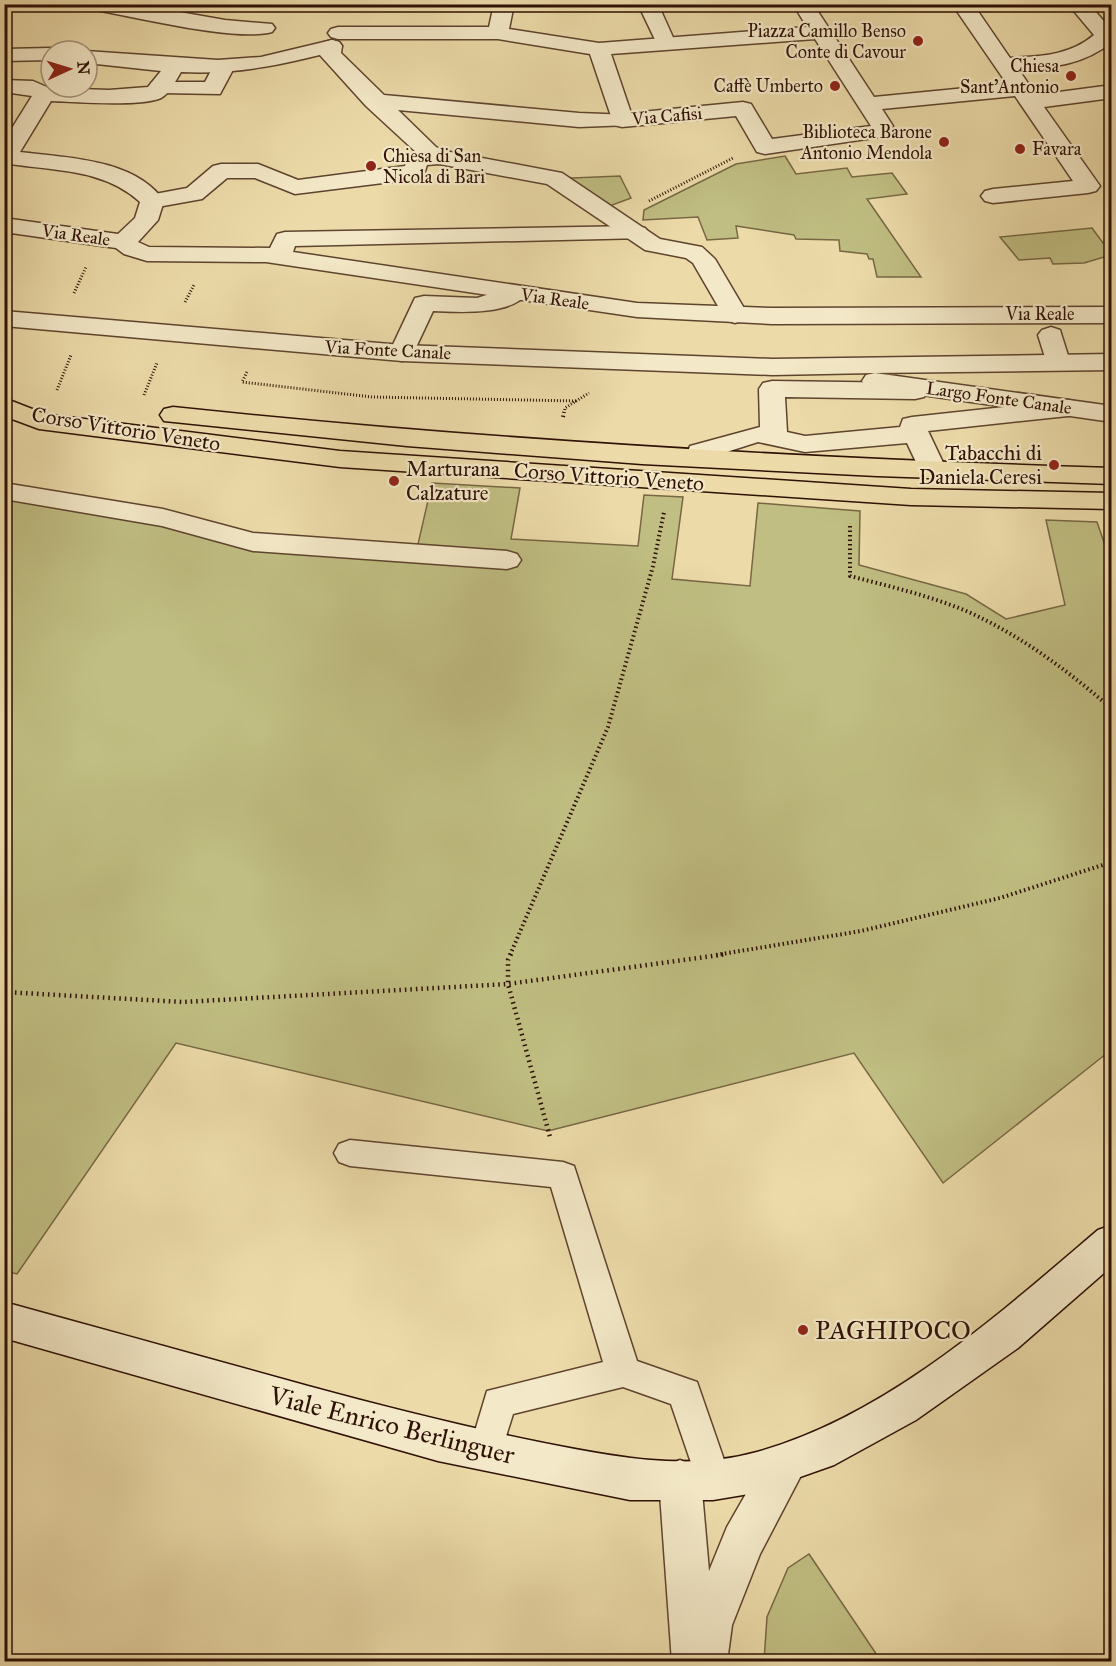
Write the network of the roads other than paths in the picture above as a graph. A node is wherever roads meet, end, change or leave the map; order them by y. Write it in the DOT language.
graph roads {
  1 [pos="95,4"];
  2 [pos="267,4"];
  3 [pos="504,4"];
  4 [pos="648,4"];
  5 [pos="803,4"];
  6 [pos="962,4"];
  7 [pos="1078,4"];
  8 [pos="338,31"];
  9 [pos="821,32"];
  10 [pos="498,33"];
  11 [pos="1108,33"];
  12 [pos="267,34"];
  13 [pos="666,44"];
  14 [pos="599,49"];
  15 [pos="39,54"];
  16 [pos="4,55"];
  17 [pos="99,58"];
  18 [pos="176,65"];
  19 [pos="1006,65"];
  20 [pos="225,66"];
  21 [pos="4,86"];
  22 [pos="160,87"];
  23 [pos="39,91"];
  24 [pos="1112,92"];
  25 [pos="99,96"];
  26 [pos="1024,96"];
  27 [pos="40,99"];
  28 [pos="374,102"];
  29 [pos="869,104"];
  30 [pos="622,120"];
  31 [pos="11,135"];
  32 [pos="439,157"];
  33 [pos="993,196"];
  34 [pos="152,201"];
  35 [pos="4,225"];
  36 [pos="632,230"];
  37 [pos="123,242"];
  38 [pos="280,256"];
  39 [pos="515,293"];
  40 [pos="1112,298"];
  41 [pos="735,315"];
  42 [pos="1112,315"];
  43 [pos="4,318"];
  44 [pos="1058,325"];
  45 [pos="772,341"];
  46 [pos="402,352"];
  47 [pos="1057,362"];
  48 [pos="1104,387"];
  49 [pos="4,406"];
  50 [pos="1068,408"];
  51 [pos="950,421"];
  52 [pos="916,434"];
  53 [pos="774,438"];
  54 [pos="700,457"];
  55 [pos="933,471"];
  56 [pos="1112,476"];
  57 [pos="4,491"];
  58 [pos="1112,501"];
  59 [pos="507,560"];
  60 [pos="350,1153"];
  61 [pos="1112,1242"];
  62 [pos="4,1320"];
  63 [pos="623,1372"];
  64 [pos="486,1451"];
  65 [pos="786,1464"];
  66 [pos="696,1480"];
  67 [pos="694,1662"];
  68 [pos="704,1662"];
  1 -- 12 [label="street"];
  2 -- 12 [label="street"];
  3 -- 10 [label="street"];
  4 -- 13 [label="street"];
  5 -- 9 [label="street"];
  6 -- 19 [label="street"];
  7 -- 11 [label="street"];
  8 -- 10 [label="street"];
  8 -- 12 [label="street"];
  8 -- 20 [label="street"];
  8 -- 28 [label="street"];
  9 -- 13 [label="street"];
  9 -- 29 [label="street"];
  10 -- 14 [label="street"];
  11 -- 19 [label="street"];
  13 -- 14 [label="street"];
  14 -- 30 [label="street, Via Cafisi"];
  15 -- 16 [label="street"];
  17 -- 18 [label="street"];
  18 -- 20 [label="street"];
  18 -- 22 [label="street"];
  19 -- 26 [label="street"];
  20 -- 22 [label="street"];
  21 -- 23 [label="street"];
  22 -- 25 [label="street"];
  24 -- 26 [label="street"];
  26 -- 29 [label="street"];
  26 -- 33 [label="street"];
  27 -- 31 [label="street"];
  28 -- 30 [label="street"];
  28 -- 32 [label="street"];
  29 -- 30 [label="street, Via Cafisi"];
  31 -- 34 [label="street"];
  32 -- 34 [label="street"];
  32 -- 36 [label="street"];
  34 -- 37 [label="street"];
  35 -- 37 [label="street, Via Reale"];
  36 -- 38 [label="street"];
  36 -- 41 [label="street"];
  37 -- 38 [label="street, Via Reale"];
  38 -- 39 [label="street, Via Reale"];
  39 -- 41 [label="street, Via Reale"];
  39 -- 46 [label="street"];
  40 -- 44 [label="street"];
  41 -- 45 [label="street, Via Reale"];
  42 -- 44 [label="street, Via Reale"];
  43 -- 46 [label="street, Via Fonte Canale"];
  44 -- 45 [label="street, Via Reale"];
  44 -- 47 [label="street"];
  45 -- 46 [label="street, Via Fonte Canale"];
  45 -- 47 [label="street, Largo Fonte Canale"];
  45 -- 50 [label="street, Largo Fonte Canale"];
  47 -- 48 [label="street, Largo Fonte Canale"];
  48 -- 50 [label="street, Largo Fonte Canale"];
  49 -- 54 [label="main road, Corso Vittorio Veneto"];
  49 -- 58 [label="main road, Corso Vittorio Veneto"];
  50 -- 51 [label="street"];
  51 -- 52 [label="street"];
  51 -- 53 [label="street"];
  52 -- 53 [label="street"];
  52 -- 55 [label="street"];
  53 -- 54 [label="street"];
  54 -- 55 [label="main road, Corso Vittorio Veneto"];
  55 -- 56 [label="main road, Corso Vittorio Veneto"];
  57 -- 59 [label="street"];
  60 -- 63 [label="lane"];
  61 -- 65 [label="street, Viale Enrico Berlinguer"];
  62 -- 64 [label="street, Viale Enrico Berlinguer"];
  63 -- 64 [label="lane"];
  63 -- 66 [label="lane"];
  64 -- 66 [label="street, Viale Enrico Berlinguer"];
  65 -- 66 [label="street, Viale Enrico Berlinguer"];
  65 -- 68 [label="street"];
  66 -- 67 [label="street"];
}
